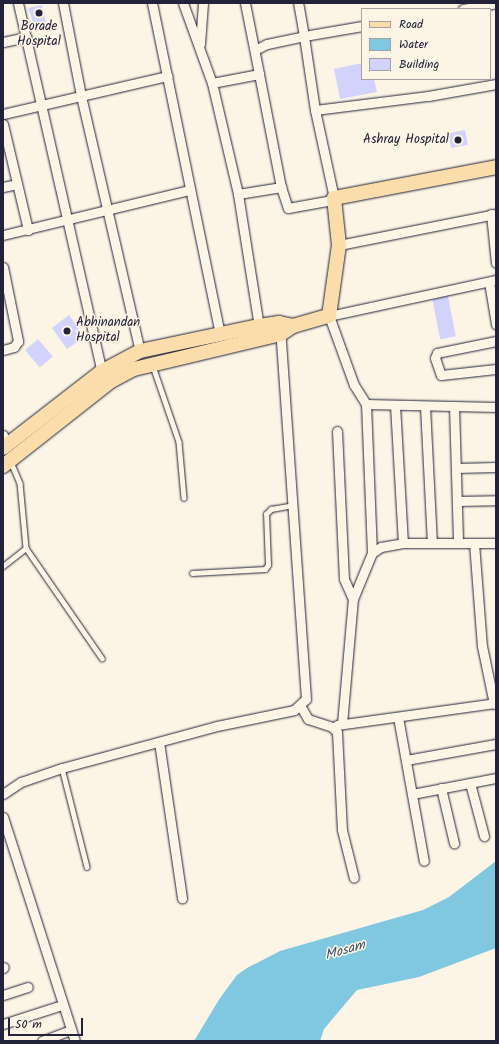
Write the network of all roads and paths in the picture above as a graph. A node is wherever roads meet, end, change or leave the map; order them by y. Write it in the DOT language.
graph roads {
  1 [pos="18,3"];
  2 [pos="63,3"];
  3 [pos="152,3"];
  4 [pos="183,3"];
  5 [pos="203,3"];
  6 [pos="245,3"];
  7 [pos="298,3"];
  8 [pos="496,3"];
  9 [pos="468,8"];
  10 [pos="361,26"];
  11 [pos="26,36"];
  12 [pos="304,36"];
  13 [pos="3,42"];
  14 [pos="200,50"];
  15 [pos="255,50"];
  16 [pos="260,74"];
  17 [pos="168,76"];
  18 [pos="212,83"];
  19 [pos="496,84"];
  20 [pos="81,96"];
  21 [pos="41,105"];
  22 [pos="315,110"];
  23 [pos="3,114"];
  24 [pos="3,124"];
  25 [pos="496,166"];
  26 [pos="17,184"];
  27 [pos="3,186"];
  28 [pos="281,187"];
  29 [pos="189,190"];
  30 [pos="238,194"];
  31 [pos="333,199"];
  32 [pos="109,210"];
  33 [pos="494,214"];
  34 [pos="67,221"];
  35 [pos="28,230"];
  36 [pos="3,235"];
  37 [pos="339,246"];
  38 [pos="496,263"];
  39 [pos="3,267"];
  40 [pos="493,281"];
  41 [pos="329,316"];
  42 [pos="496,324"];
  43 [pos="259,326"];
  44 [pos="280,328"];
  45 [pos="220,333"];
  46 [pos="496,341"];
  47 [pos="3,350"];
  48 [pos="140,351"];
  49 [pos="152,362"];
  50 [pos="496,369"];
  51 [pos="104,378"];
  52 [pos="366,404"];
  53 [pos="395,405"];
  54 [pos="425,406"];
  55 [pos="454,406"];
  56 [pos="496,406"];
  57 [pos="337,431"];
  58 [pos="4,443"];
  59 [pos="6,463"];
  60 [pos="496,467"];
  61 [pos="456,468"];
  62 [pos="184,498"];
  63 [pos="496,500"];
  64 [pos="457,501"];
  65 [pos="293,506"];
  66 [pos="496,542"];
  67 [pos="402,543"];
  68 [pos="432,543"];
  69 [pos="458,543"];
  70 [pos="474,543"];
  71 [pos="26,548"];
  72 [pos="372,554"];
  73 [pos="3,566"];
  74 [pos="192,573"];
  75 [pos="352,599"];
  76 [pos="102,658"];
  77 [pos="495,704"];
  78 [pos="301,707"];
  79 [pos="398,717"];
  80 [pos="342,724"];
  81 [pos="332,727"];
  82 [pos="159,742"];
  83 [pos="496,744"];
  84 [pos="406,760"];
  85 [pos="62,768"];
  86 [pos="496,778"];
  87 [pos="470,783"];
  88 [pos="441,788"];
  89 [pos="3,794"];
  90 [pos="412,794"];
  91 [pos="3,817"];
  92 [pos="484,836"];
  93 [pos="454,843"];
  94 [pos="424,861"];
  95 [pos="87,867"];
  96 [pos="354,878"];
  97 [pos="182,898"];
  98 [pos="28,987"];
  99 [pos="3,994"];
  100 [pos="62,1005"];
  101 [pos="3,1024"];
  102 [pos="71,1030"];
  103 [pos="42,1041"];
  104 [pos="75,1041"];
  1 -- 11 [label="street"];
  2 -- 20 [label="street"];
  3 -- 17 [label="street"];
  4 -- 14 [label="street"];
  5 -- 14 [label="street"];
  6 -- 15 [label="street"];
  7 -- 12 [label="street"];
  8 -- 9 [label="street"];
  10 -- 12 [label="street"];
  11 -- 13 [label="street"];
  11 -- 21 [label="street"];
  12 -- 15 [label="street"];
  12 -- 22 [label="street"];
  14 -- 18 [label="street"];
  15 -- 16 [label="street"];
  16 -- 18 [label="street"];
  16 -- 28 [label="street"];
  17 -- 20 [label="street"];
  17 -- 29 [label="street"];
  18 -- 30 [label="street"];
  19 -- 22 [label="street"];
  20 -- 21 [label="street"];
  20 -- 32 [label="street"];
  21 -- 23 [label="street"];
  21 -- 34 [label="street"];
  22 -- 31 [label="street"];
  24 -- 26 [label="street"];
  25 -- 31 [label="main road"];
  26 -- 27 [label="street"];
  26 -- 35 [label="street"];
  28 -- 30 [label="street"];
  28 -- 31 [label="street"];
  29 -- 32 [label="street"];
  29 -- 45 [label="street"];
  30 -- 43 [label="street"];
  31 -- 37 [label="main road"];
  32 -- 34 [label="street"];
  32 -- 48 [label="street"];
  33 -- 37 [label="street"];
  33 -- 38 [label="street"];
  34 -- 35 [label="street"];
  34 -- 51 [label="street"];
  35 -- 36 [label="street"];
  37 -- 41 [label="main road"];
  39 -- 47 [label="street"];
  40 -- 41 [label="street"];
  40 -- 42 [label="street"];
  41 -- 44 [label="main road"];
  41 -- 52 [label="street"];
  43 -- 44 [label="main road"];
  43 -- 45 [label="main road"];
  44 -- 49 [label="main road"];
  44 -- 65 [label="street"];
  45 -- 48 [label="main road"];
  46 -- 50 [label="street"];
  48 -- 51 [label="main road"];
  49 -- 51 [label="main road"];
  49 -- 62 [label="lane"];
  51 -- 58 [label="main road"];
  51 -- 59 [label="main road"];
  52 -- 53 [label="street"];
  52 -- 72 [label="street"];
  53 -- 54 [label="street"];
  53 -- 67 [label="street"];
  54 -- 55 [label="street"];
  54 -- 68 [label="street"];
  55 -- 56 [label="street"];
  55 -- 61 [label="street"];
  57 -- 75 [label="street"];
  59 -- 71 [label="lane"];
  60 -- 61 [label="street"];
  61 -- 64 [label="street"];
  63 -- 64 [label="street"];
  64 -- 69 [label="street"];
  65 -- 74 [label="lane"];
  65 -- 78 [label="street"];
  66 -- 70 [label="street"];
  67 -- 68 [label="street"];
  67 -- 72 [label="street"];
  68 -- 69 [label="street"];
  69 -- 70 [label="street"];
  70 -- 77 [label="street"];
  71 -- 73 [label="lane"];
  71 -- 76 [label="lane"];
  72 -- 75 [label="street"];
  75 -- 80 [label="street"];
  77 -- 79 [label="street"];
  78 -- 81 [label="street"];
  78 -- 82 [label="street"];
  79 -- 80 [label="street"];
  79 -- 84 [label="street"];
  80 -- 81 [label="street"];
  81 -- 96 [label="street"];
  82 -- 85 [label="street"];
  82 -- 97 [label="street"];
  83 -- 84 [label="street"];
  84 -- 90 [label="street"];
  85 -- 89 [label="street"];
  85 -- 95 [label="lane"];
  86 -- 87 [label="street"];
  87 -- 88 [label="street"];
  87 -- 92 [label="street"];
  88 -- 90 [label="street"];
  88 -- 93 [label="street"];
  90 -- 94 [label="street"];
  91 -- 100 [label="street"];
  98 -- 99 [label="street"];
  100 -- 101 [label="street"];
  100 -- 102 [label="street"];
  102 -- 103 [label="street"];
  102 -- 104 [label="street"];
}
